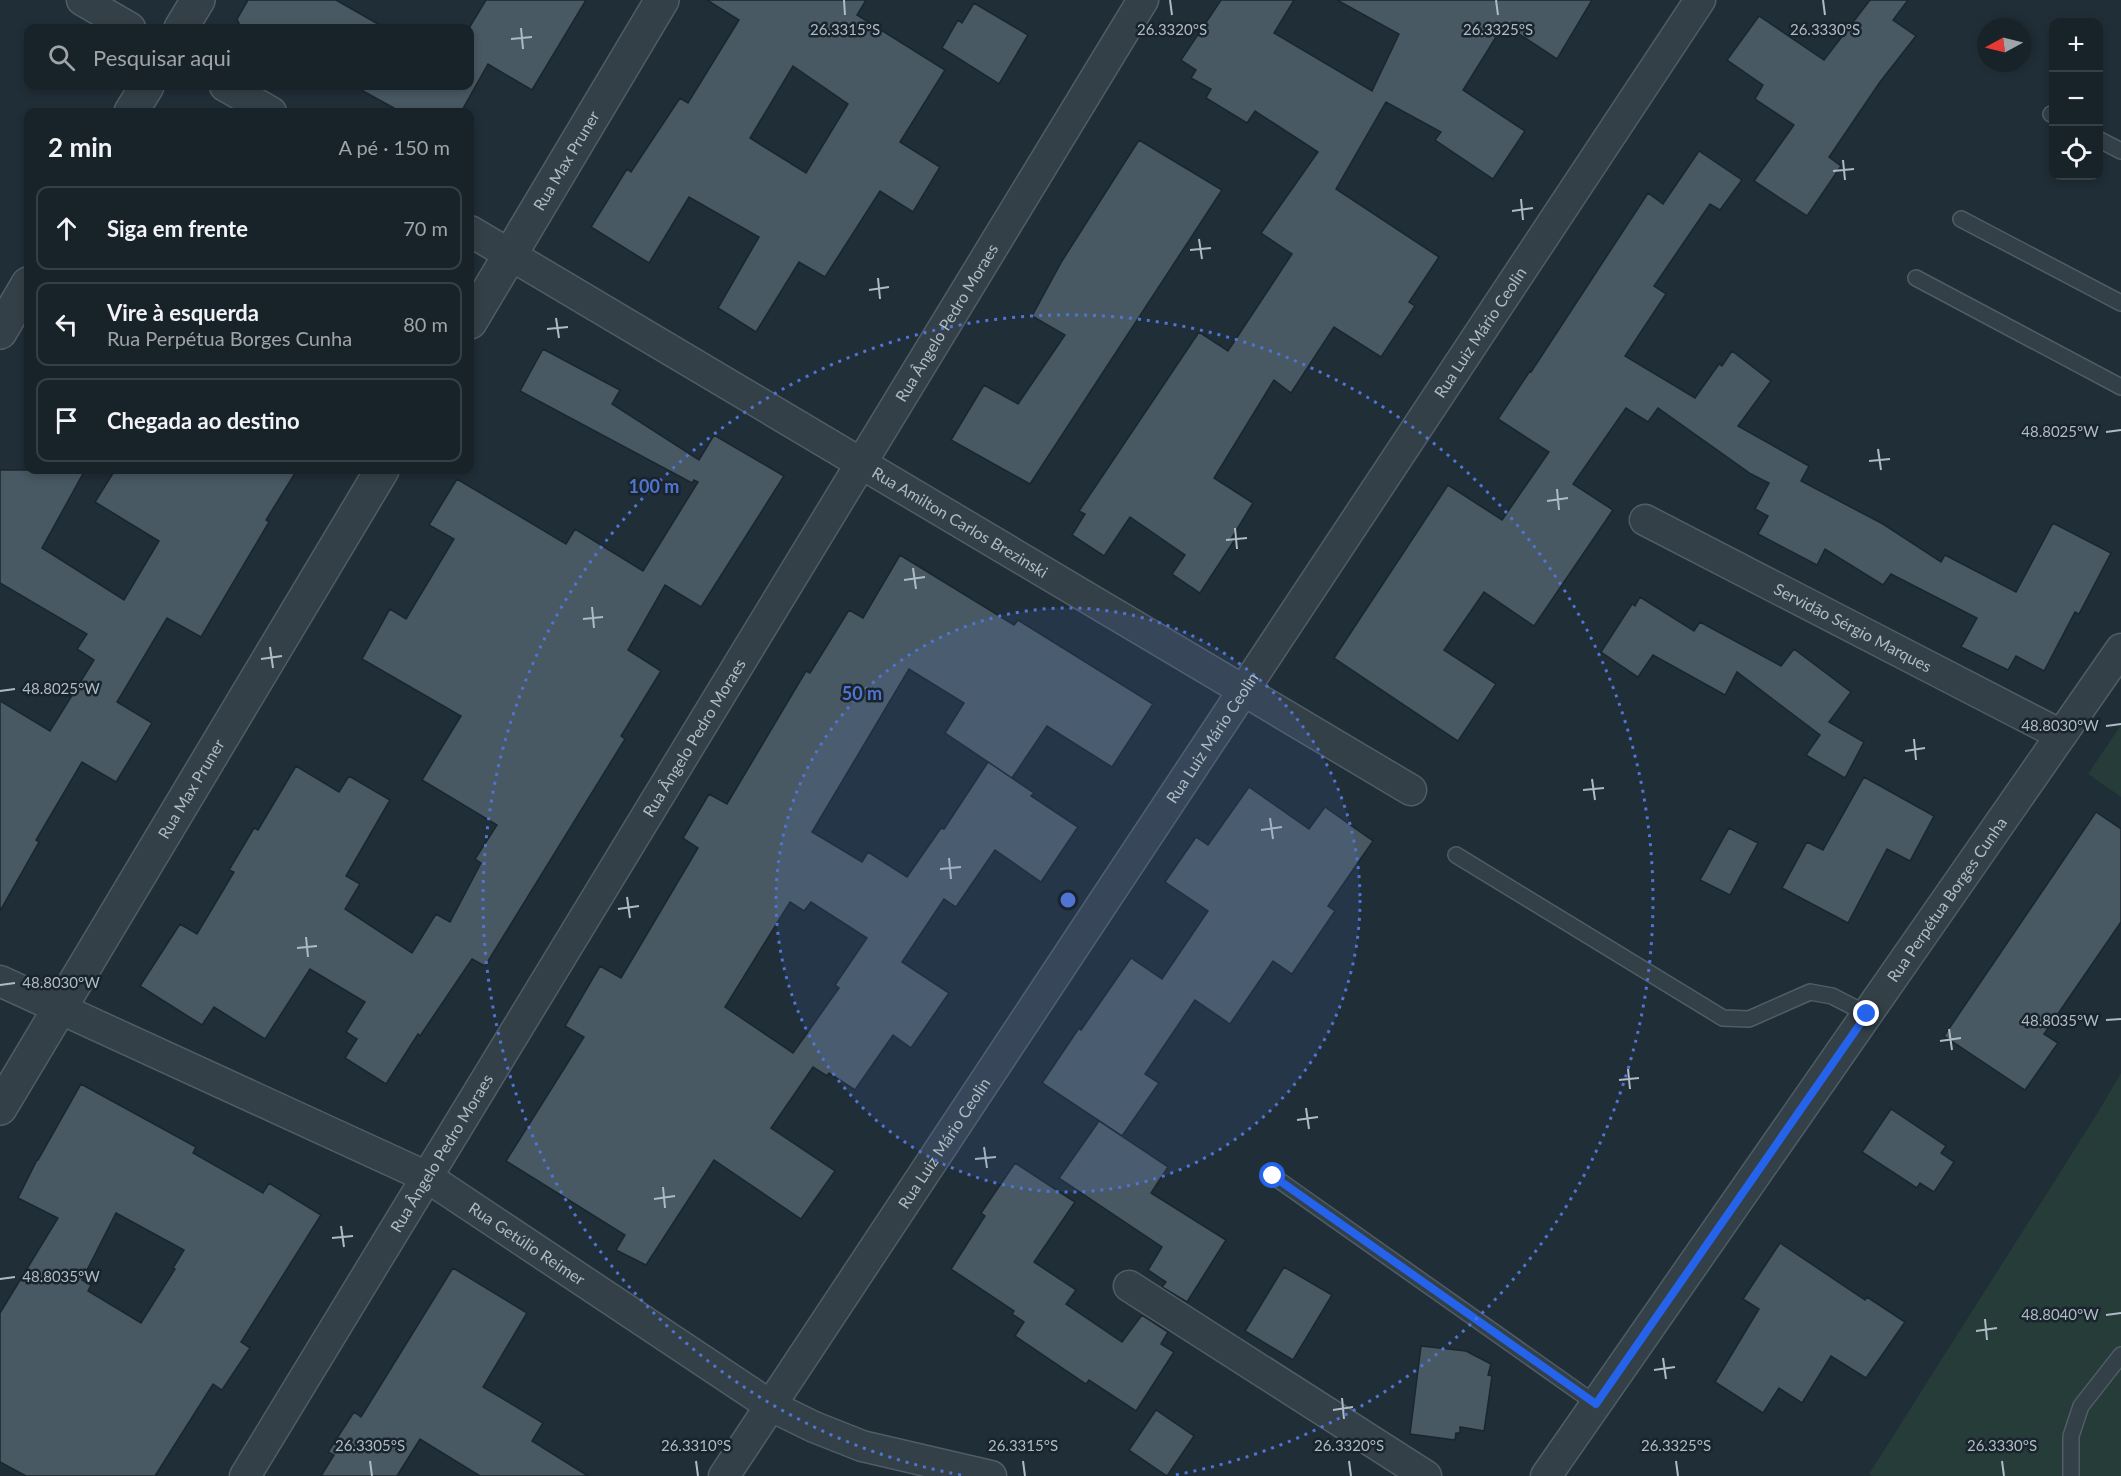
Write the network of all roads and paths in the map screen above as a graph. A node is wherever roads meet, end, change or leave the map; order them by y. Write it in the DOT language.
graph roads {
  1 [pos="82,0"];
  2 [pos="198,0"];
  3 [pos="662,0"];
  4 [pos="1143,0"];
  5 [pos="1700,0"];
  6 [pos="123,24"];
  7 [pos="183,24"];
  8 [pos="145,90"];
  9 [pos="232,90"];
  10 [pos="133,108"];
  11 [pos="264,108"];
  12 [pos="2103,142"];
  13 [pos="2121,151"];
  14 [pos="1961,219"];
  15 [pos="474,233"];
  16 [pos="510,255"];
  17 [pos="1916,278"];
  18 [pos="24,291"];
  19 [pos="2121,303"];
  20 [pos="474,315"];
  21 [pos="0,332"];
  22 [pos="2121,387"];
  23 [pos="861,464"];
  24 [pos="380,474"];
  25 [pos="1645,520"];
  26 [pos="2121,648"];
  27 [pos="1243,691"];
  28 [pos="2061,735"];
  29 [pos="1411,790"];
  30 [pos="1456,855"];
  31 [pos="0,981"];
  32 [pos="59,1009"];
  33 [pos="1867,1014"];
  34 [pos="0,1107"];
  35 [pos="1273,1176"];
  36 [pos="427,1177"];
  37 [pos="1130,1286"];
  38 [pos="2121,1355"];
  39 [pos="1596,1404"];
  40 [pos="771,1406"];
  41 [pos="245,1476"];
  42 [pos="724,1476"];
  43 [pos="991,1476"];
  44 [pos="1426,1476"];
  45 [pos="1546,1476"];
  46 [pos="2071,1476"];
  1 -- 6 [label="street"];
  2 -- 7 [label="street"];
  3 -- 16 [label="street, Rua Max Pruner"];
  4 -- 23 [label="street, Rua Ângelo Pedro Moraes"];
  5 -- 27 [label="street, Rua Luiz Mário Ceolin"];
  8 -- 10 [label="street"];
  9 -- 11 [label="street"];
  12 -- 13 [label="lane"];
  14 -- 19 [label="lane"];
  15 -- 16 [label="street, Rua Amilton Carlos Brezinski"];
  16 -- 20 [label="street, Rua Max Pruner"];
  16 -- 23 [label="street, Rua Amilton Carlos Brezinski"];
  17 -- 22 [label="lane"];
  18 -- 21 [label="street"];
  23 -- 27 [label="street, Rua Amilton Carlos Brezinski"];
  23 -- 36 [label="street, Rua Ângelo Pedro Moraes"];
  24 -- 32 [label="street, Rua Max Pruner"];
  25 -- 28 [label="street, Servidão Sérgio Marques"];
  26 -- 28 [label="street, Rua Perpétua Borges Cunha"];
  27 -- 29 [label="street, Rua Amilton Carlos Brezinski"];
  27 -- 40 [label="street, Rua Luiz Mário Ceolin"];
  28 -- 33 [label="street, Rua Perpétua Borges Cunha"];
  30 -- 33 [label="lane"];
  31 -- 32 [label="street, Rua Getúlio Reimer"];
  32 -- 34 [label="street, Rua Max Pruner"];
  32 -- 36 [label="street, Rua Getúlio Reimer"];
  33 -- 39 [label="street, Rua Perpétua Borges Cunha"];
  35 -- 39 [label="lane"];
  36 -- 40 [label="street, Rua Getúlio Reimer"];
  36 -- 41 [label="street, Rua Ângelo Pedro Moraes"];
  37 -- 44 [label="street"];
  38 -- 46 [label="lane"];
  39 -- 45 [label="street, Rua Perpétua Borges Cunha"];
  40 -- 42 [label="street, Rua Luiz Mário Ceolin"];
  40 -- 43 [label="street, Rua Getúlio Reimer"];
}
